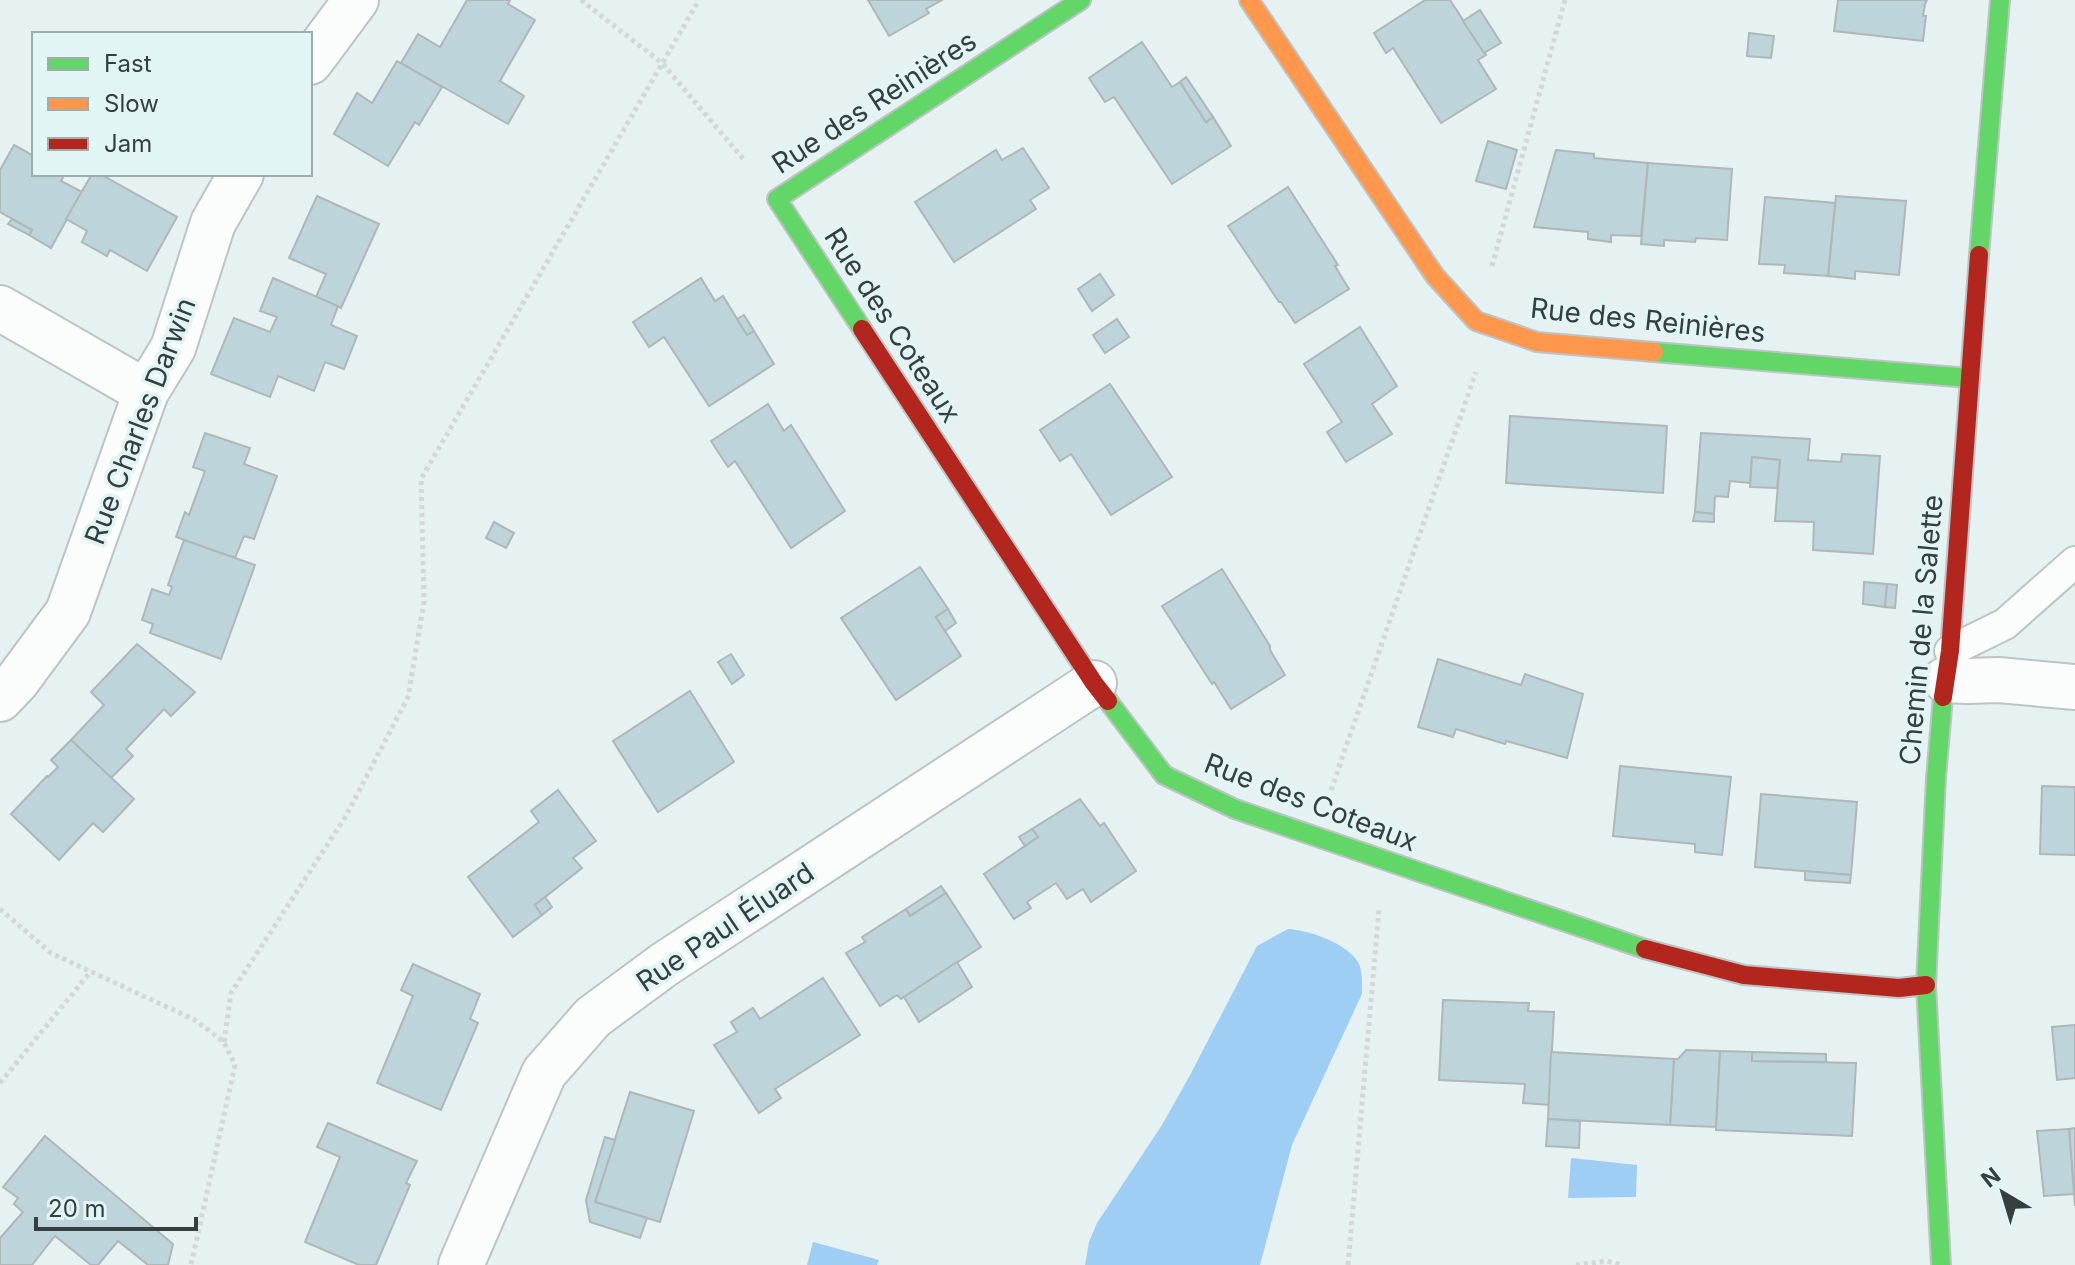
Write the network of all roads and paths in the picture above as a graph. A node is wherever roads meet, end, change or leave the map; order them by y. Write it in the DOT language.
graph roads {
  1 [pos="356,0"];
  2 [pos="581,0"];
  3 [pos="699,0"];
  4 [pos="1081,0"];
  5 [pos="1249,0"];
  6 [pos="1565,0"];
  7 [pos="2000,0"];
  8 [pos="312,59"];
  9 [pos="662,63"];
  10 [pos="240,176"];
  11 [pos="777,199"];
  12 [pos="0,308"];
  13 [pos="1476,321"];
  14 [pos="1969,378"];
  15 [pos="146,392"];
  16 [pos="2075,562"];
  17 [pos="1947,665"];
  18 [pos="1094,683"];
  19 [pos="2075,687"];
  20 [pos="0,699"];
  21 [pos="1315,836"];
  22 [pos="1384,860"];
  23 [pos="0,909"];
  24 [pos="91,971"];
  25 [pos="1926,985"];
  26 [pos="224,1042"];
  27 [pos="0,1083"];
  28 [pos="191,1265"];
  29 [pos="461,1265"];
  30 [pos="1348,1265"];
  31 [pos="1576,1265"];
  32 [pos="1621,1265"];
  33 [pos="1941,1265"];
  1 -- 8 [label="street"];
  2 -- 9 [label="path"];
  3 -- 9 [label="path"];
  4 -- 11 [label="street, Rue des Reinières"];
  5 -- 13 [label="street, Rue des Reinières"];
  6 -- 13 [label="path"];
  7 -- 14 [label="street, Chemin de la Salette"];
  9 -- 11 [label="path"];
  9 -- 26 [label="path"];
  10 -- 15 [label="street, Rue Charles Darwin"];
  11 -- 18 [label="street, Rue des Coteaux"];
  12 -- 15 [label="street"];
  13 -- 14 [label="street, Rue des Reinières"];
  13 -- 21 [label="path"];
  14 -- 17 [label="street, Chemin de la Salette"];
  15 -- 20 [label="street, Rue Charles Darwin"];
  16 -- 17 [label="lane"];
  17 -- 19 [label="street"];
  17 -- 25 [label="street, Chemin de la Salette"];
  18 -- 21 [label="street, Rue des Coteaux"];
  18 -- 29 [label="street, Rue Paul Éluard"];
  21 -- 22 [label="street, Rue des Coteaux"];
  22 -- 25 [label="street, Rue des Coteaux"];
  22 -- 30 [label="path"];
  23 -- 24 [label="path"];
  24 -- 26 [label="path"];
  24 -- 27 [label="path"];
  25 -- 33 [label="street, Chemin de la Salette"];
  26 -- 28 [label="path"];
  31 -- 32 [label="path"];
}
